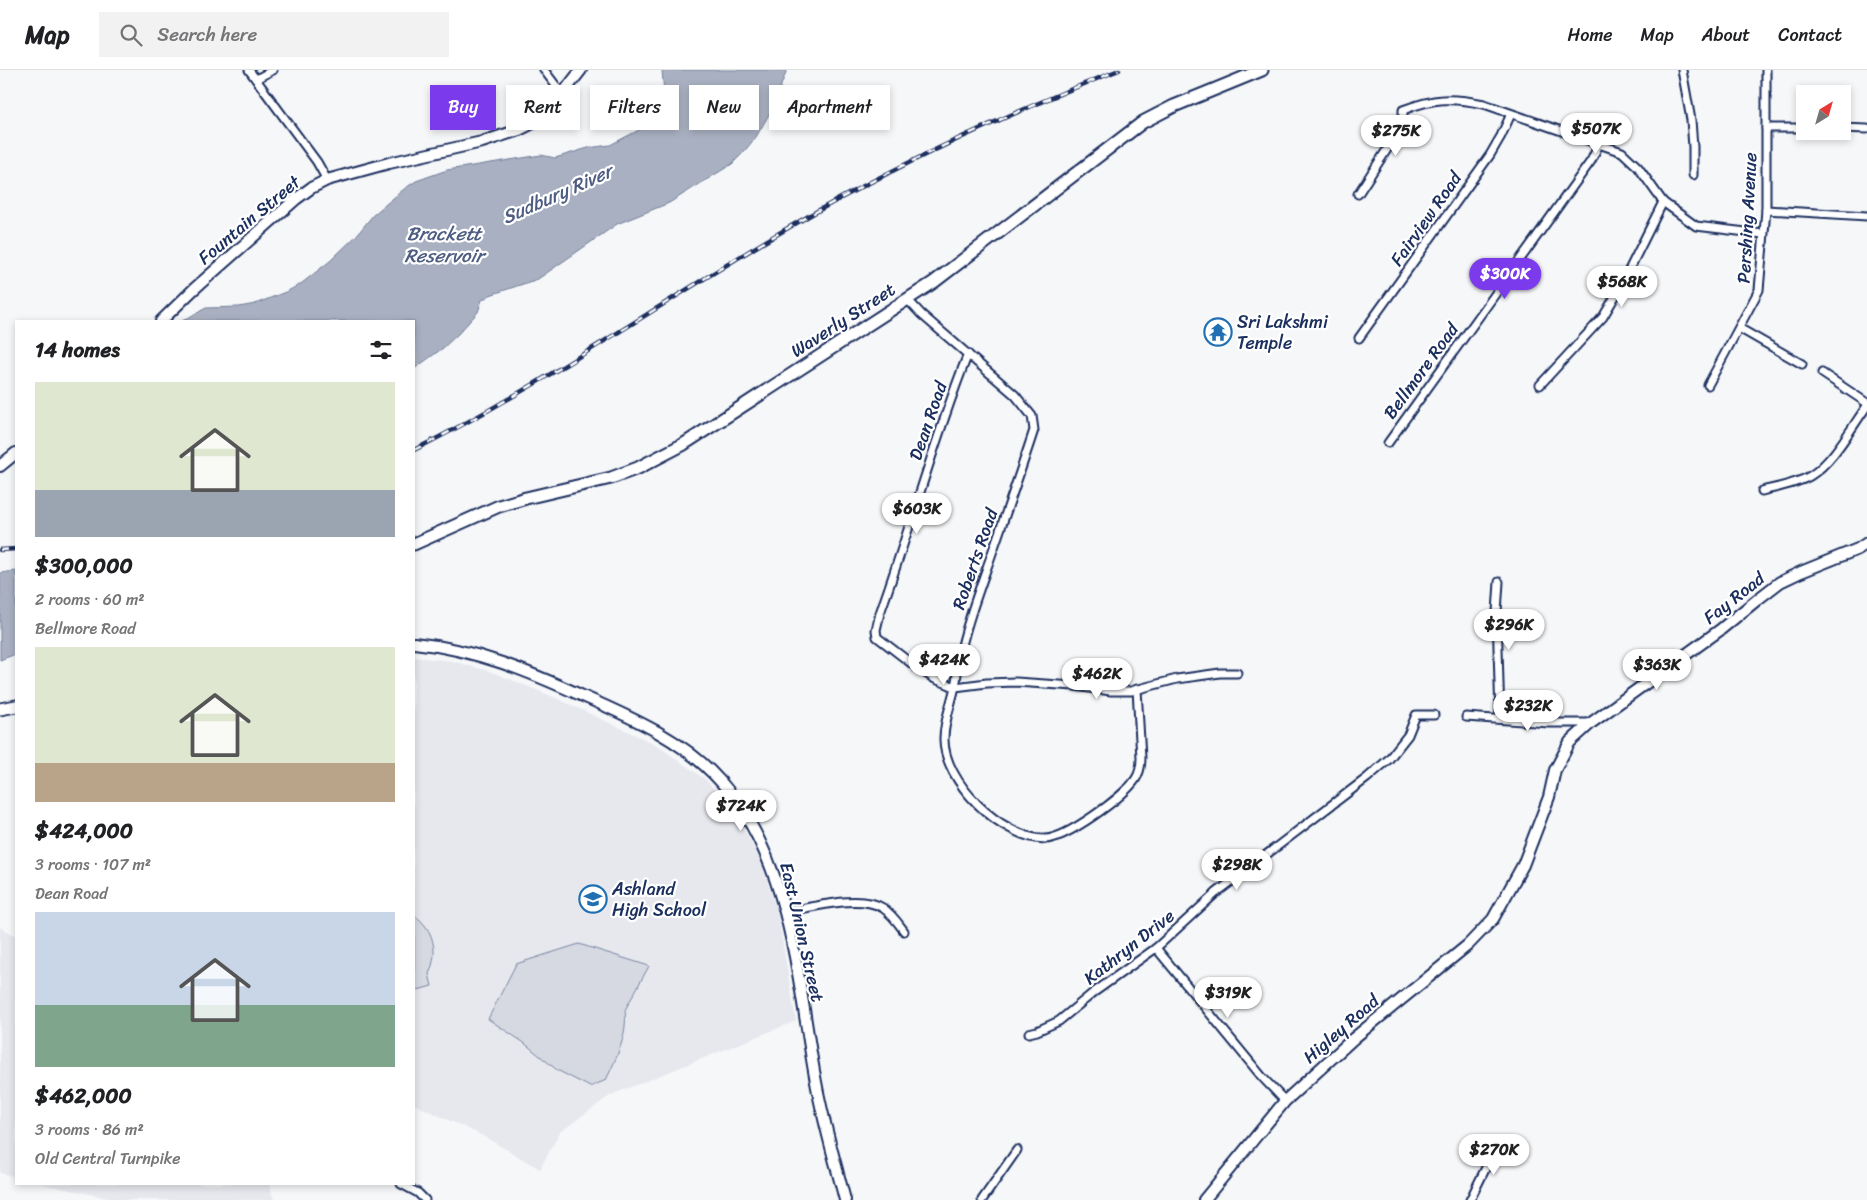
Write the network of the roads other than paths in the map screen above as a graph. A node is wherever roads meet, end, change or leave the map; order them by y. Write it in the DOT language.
graph roads {
  1 [pos="250,70"];
  2 [pos="273,70"];
  3 [pos="544,70"];
  4 [pos="581,70"];
  5 [pos="1262,70"];
  6 [pos="1682,70"];
  7 [pos="1766,70"];
  8 [pos="256,79"];
  9 [pos="555,85"];
  10 [pos="570,85"];
  11 [pos="1511,114"];
  12 [pos="1766,128"];
  13 [pos="1796,128"];
  14 [pos="1851,128"];
  15 [pos="1867,129"];
  16 [pos="517,130"];
  17 [pos="1599,144"];
  18 [pos="1693,175"];
  19 [pos="327,180"];
  20 [pos="1358,194"];
  21 [pos="1663,202"];
  22 [pos="1766,210"];
  23 [pos="1867,216"];
  24 [pos="1763,234"];
  25 [pos="908,300"];
  26 [pos="162,320"];
  27 [pos="1739,328"];
  28 [pos="1359,338"];
  29 [pos="968,354"];
  30 [pos="1802,364"];
  31 [pos="1822,373"];
  32 [pos="1708,385"];
  33 [pos="1540,386"];
  34 [pos="1867,405"];
  35 [pos="1388,443"];
  36 [pos="15,454"];
  37 [pos="0,466"];
  38 [pos="1762,491"];
  39 [pos="1867,543"];
  40 [pos="415,544"];
  41 [pos="1499,582"];
  42 [pos="415,643"];
  43 [pos="1237,673"];
  44 [pos="955,687"];
  45 [pos="1137,689"];
  46 [pos="15,706"];
  47 [pos="0,709"];
  48 [pos="1434,715"];
  49 [pos="1466,717"];
  50 [pos="1500,719"];
  51 [pos="1591,723"];
  52 [pos="1508,892"];
  53 [pos="784,912"];
  54 [pos="904,931"];
  55 [pos="1156,948"];
  56 [pos="1029,1033"];
  57 [pos="1285,1101"];
  58 [pos="1498,1143"];
  59 [pos="1017,1150"];
  60 [pos="403,1185"];
  61 [pos="424,1199"];
  62 [pos="845,1200"];
  63 [pos="982,1200"];
  64 [pos="1204,1200"];
  65 [pos="1470,1200"];
  1 -- 8 [label="street"];
  2 -- 8 [label="street"];
  3 -- 9 [label="street"];
  4 -- 10 [label="street, Fountain Street"];
  5 -- 25 [label="main road, Waverly Street"];
  6 -- 18 [label="street"];
  7 -- 12 [label="street, Pershing Avenue"];
  8 -- 19 [label="street"];
  11 -- 17 [label="street"];
  11 -- 20 [label="street"];
  11 -- 28 [label="street, Fairview Road"];
  12 -- 13 [label="street"];
  12 -- 22 [label="street, Pershing Avenue"];
  14 -- 15 [label="street"];
  16 -- 19 [label="street, Fountain Street"];
  17 -- 21 [label="street"];
  17 -- 35 [label="street, Bellmore Road"];
  19 -- 26 [label="street, Fountain Street"];
  21 -- 24 [label="street"];
  21 -- 33 [label="street"];
  22 -- 23 [label="street"];
  22 -- 24 [label="street, Pershing Avenue"];
  24 -- 27 [label="street, Pershing Avenue"];
  25 -- 29 [label="street, Roberts Road"];
  25 -- 40 [label="main road, Waverly Street"];
  27 -- 30 [label="street"];
  27 -- 32 [label="street, Pershing Avenue"];
  29 -- 44 [label="street, Roberts Road"];
  29 -- 44 [label="street, Dean Road"];
  31 -- 34 [label="street"];
  34 -- 38 [label="street"];
  36 -- 37 [label="street"];
  39 -- 51 [label="street, Fay Road"];
  41 -- 50 [label="street"];
  42 -- 53 [label="street, East Union Street"];
  43 -- 45 [label="street"];
  44 -- 45 [label="street"];
  44 -- 45 [label="street, Roberts Road"];
  46 -- 47 [label="main road"];
  48 -- 55 [label="street, Kathryn Drive"];
  49 -- 50 [label="street"];
  50 -- 51 [label="street"];
  51 -- 52 [label="street, Fay Road"];
  52 -- 57 [label="street, Higley Road"];
  53 -- 54 [label="street"];
  53 -- 62 [label="street, East Union Street"];
  55 -- 56 [label="street, Kathryn Drive"];
  55 -- 57 [label="street"];
  57 -- 64 [label="street, Higley Road"];
  58 -- 65 [label="street"];
  59 -- 63 [label="street"];
  60 -- 61 [label="street"];
}
